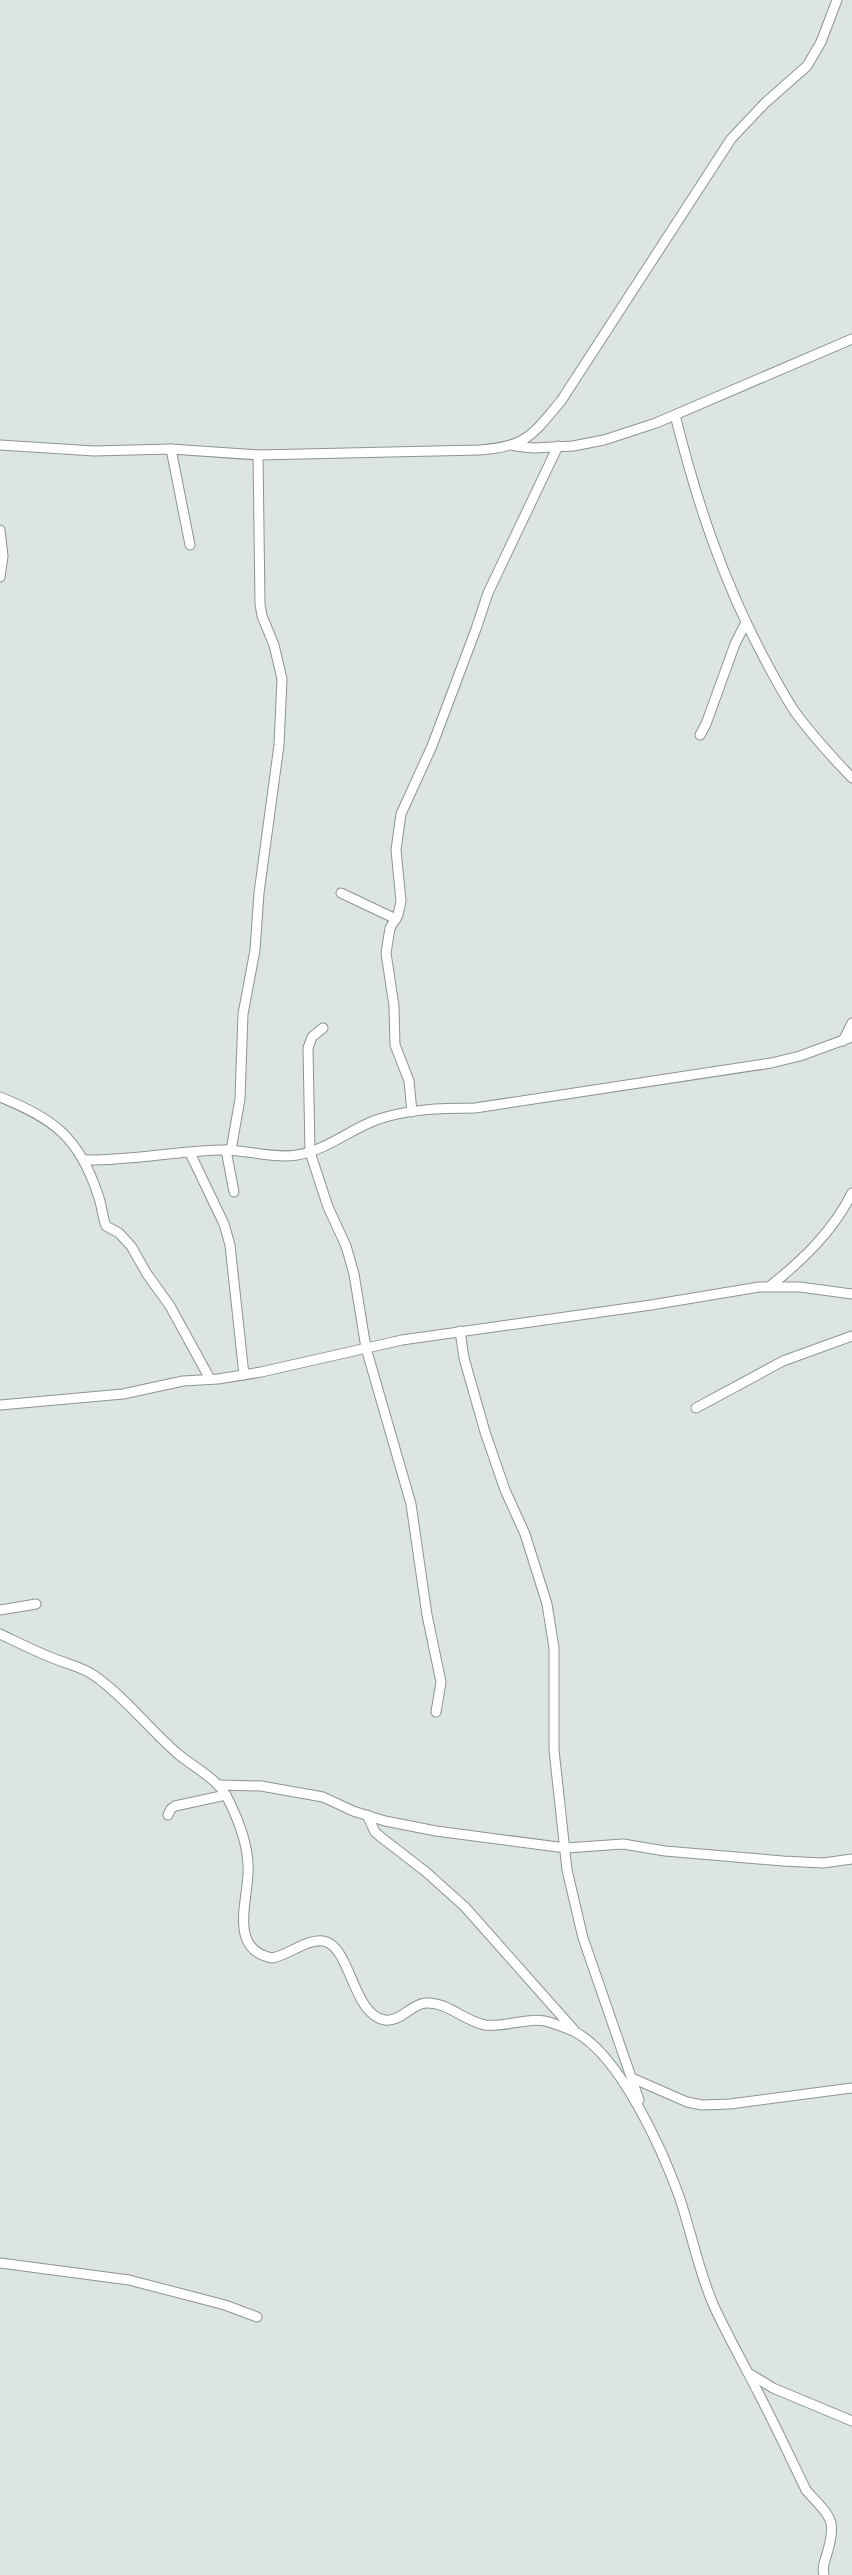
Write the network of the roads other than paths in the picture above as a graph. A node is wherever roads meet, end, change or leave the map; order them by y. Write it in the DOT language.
graph roads {
  1 [pos="837,0"];
  2 [pos="852,339"];
  3 [pos="675,415"];
  4 [pos="0,445"];
  5 [pos="558,446"];
  6 [pos="512,447"];
  7 [pos="171,449"];
  8 [pos="258,455"];
  9 [pos="0,530"];
  10 [pos="190,545"];
  11 [pos="0,577"];
  12 [pos="746,622"];
  13 [pos="700,735"];
  14 [pos="852,778"];
  15 [pos="341,893"];
  16 [pos="396,919"];
  17 [pos="852,1023"];
  18 [pos="323,1028"];
  19 [pos="848,1039"];
  20 [pos="0,1097"];
  21 [pos="412,1112"];
  22 [pos="228,1150"];
  23 [pos="310,1152"];
  24 [pos="190,1153"];
  25 [pos="83,1160"];
  26 [pos="234,1192"];
  27 [pos="852,1194"];
  28 [pos="770,1286"];
  29 [pos="852,1294"];
  30 [pos="460,1331"];
  31 [pos="852,1336"];
  32 [pos="366,1348"];
  33 [pos="244,1376"];
  34 [pos="210,1379"];
  35 [pos="0,1405"];
  36 [pos="696,1408"];
  37 [pos="36,1604"];
  38 [pos="0,1610"];
  39 [pos="0,1634"];
  40 [pos="436,1712"];
  41 [pos="219,1785"];
  42 [pos="226,1795"];
  43 [pos="168,1815"];
  44 [pos="367,1815"];
  45 [pos="566,1848"];
  46 [pos="852,1859"];
  47 [pos="577,2033"];
  48 [pos="632,2078"];
  49 [pos="852,2088"];
  50 [pos="647,2125"];
  51 [pos="0,2263"];
  52 [pos="257,2317"];
  53 [pos="748,2373"];
  54 [pos="852,2421"];
  55 [pos="824,2575"];
  1 -- 6 [label="street"];
  2 -- 3 [label="street"];
  3 -- 5 [label="street"];
  3 -- 12 [label="street"];
  4 -- 7 [label="street"];
  5 -- 6 [label="street"];
  5 -- 16 [label="street"];
  6 -- 8 [label="street"];
  7 -- 8 [label="street"];
  7 -- 10 [label="street"];
  8 -- 22 [label="street"];
  9 -- 11 [label="street"];
  12 -- 13 [label="street"];
  12 -- 14 [label="street"];
  15 -- 16 [label="street"];
  16 -- 21 [label="street"];
  17 -- 19 [label="street"];
  18 -- 23 [label="street"];
  19 -- 21 [label="street"];
  20 -- 25 [label="street"];
  21 -- 23 [label="street"];
  22 -- 23 [label="street"];
  22 -- 24 [label="street"];
  22 -- 26 [label="street"];
  23 -- 32 [label="street"];
  24 -- 25 [label="street"];
  24 -- 33 [label="street"];
  25 -- 34 [label="street"];
  27 -- 28 [label="street"];
  28 -- 29 [label="street"];
  28 -- 30 [label="street"];
  30 -- 32 [label="street"];
  30 -- 45 [label="street"];
  31 -- 36 [label="street"];
  32 -- 33 [label="street"];
  32 -- 40 [label="street"];
  33 -- 34 [label="street"];
  34 -- 35 [label="street"];
  37 -- 38 [label="street"];
  39 -- 41 [label="street"];
  41 -- 42 [label="street"];
  41 -- 44 [label="street"];
  42 -- 43 [label="street"];
  42 -- 47 [label="street"];
  44 -- 45 [label="street"];
  44 -- 47 [label="street"];
  45 -- 46 [label="street"];
  45 -- 48 [label="street"];
  47 -- 50 [label="street"];
  48 -- 49 [label="street"];
  48 -- 50 [label="street"];
  50 -- 53 [label="street"];
  51 -- 52 [label="street"];
  53 -- 54 [label="street"];
  53 -- 55 [label="street"];
}
